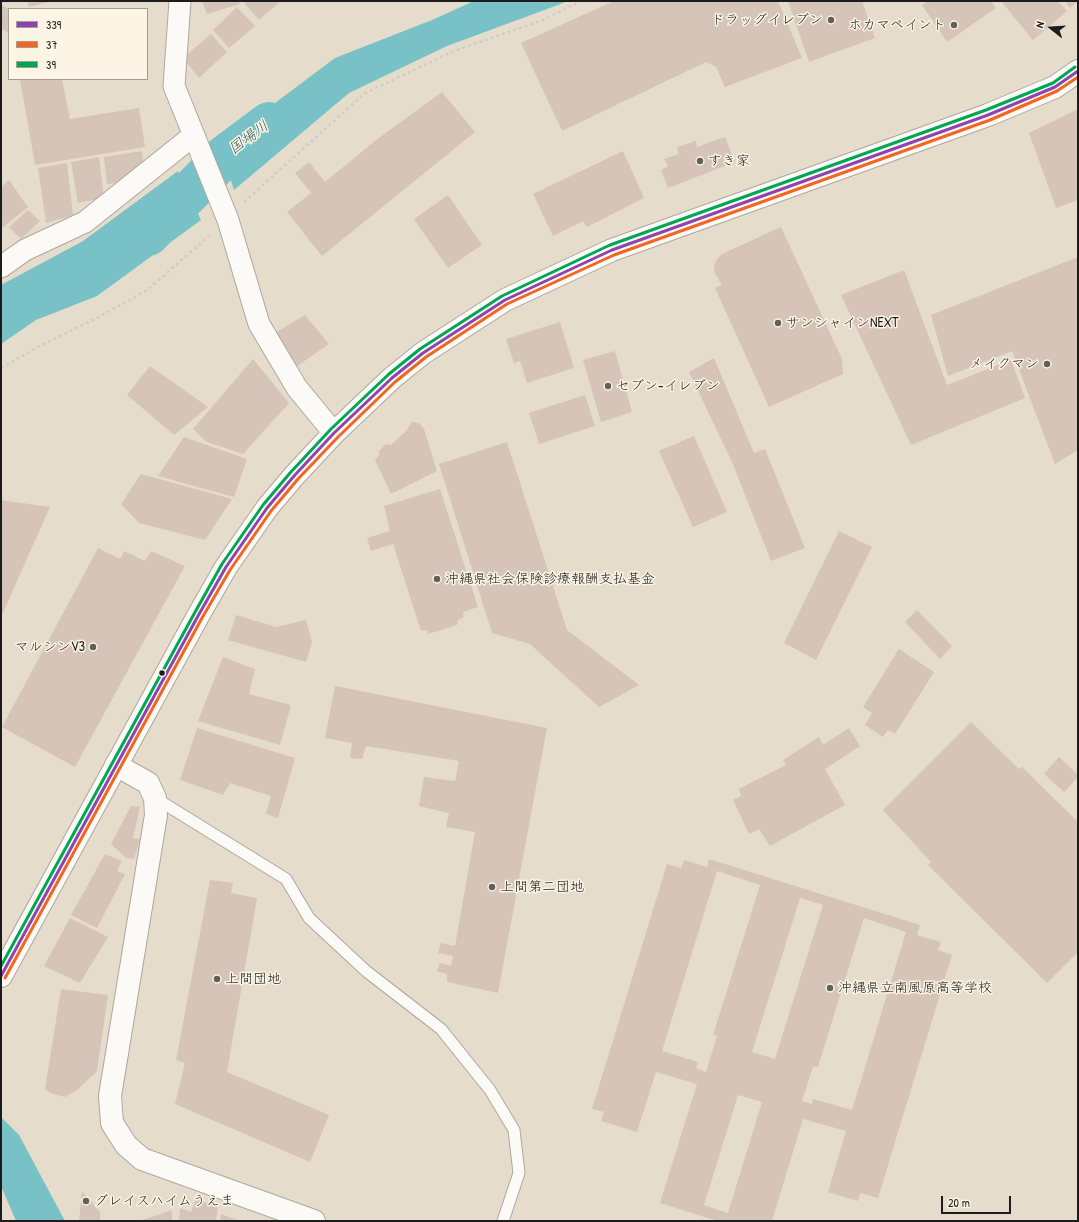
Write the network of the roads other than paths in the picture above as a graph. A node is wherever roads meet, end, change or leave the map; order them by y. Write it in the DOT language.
graph roads {
  1 [pos="180,1"];
  2 [pos="1078,70"];
  3 [pos="194,135"];
  4 [pos="1,266"];
  5 [pos="334,433"];
  6 [pos="116,765"];
  7 [pos="155,798"];
  8 [pos="1,976"];
  9 [pos="314,1221"];
  10 [pos="503,1221"];
  1 -- 3 [label="street"];
  2 -- 5 [label="main road"];
  3 -- 4 [label="street"];
  3 -- 5 [label="street"];
  5 -- 6 [label="main road"];
  6 -- 7 [label="main road"];
  6 -- 8 [label="main road"];
  7 -- 9 [label="main road"];
  7 -- 10 [label="lane"];
}
